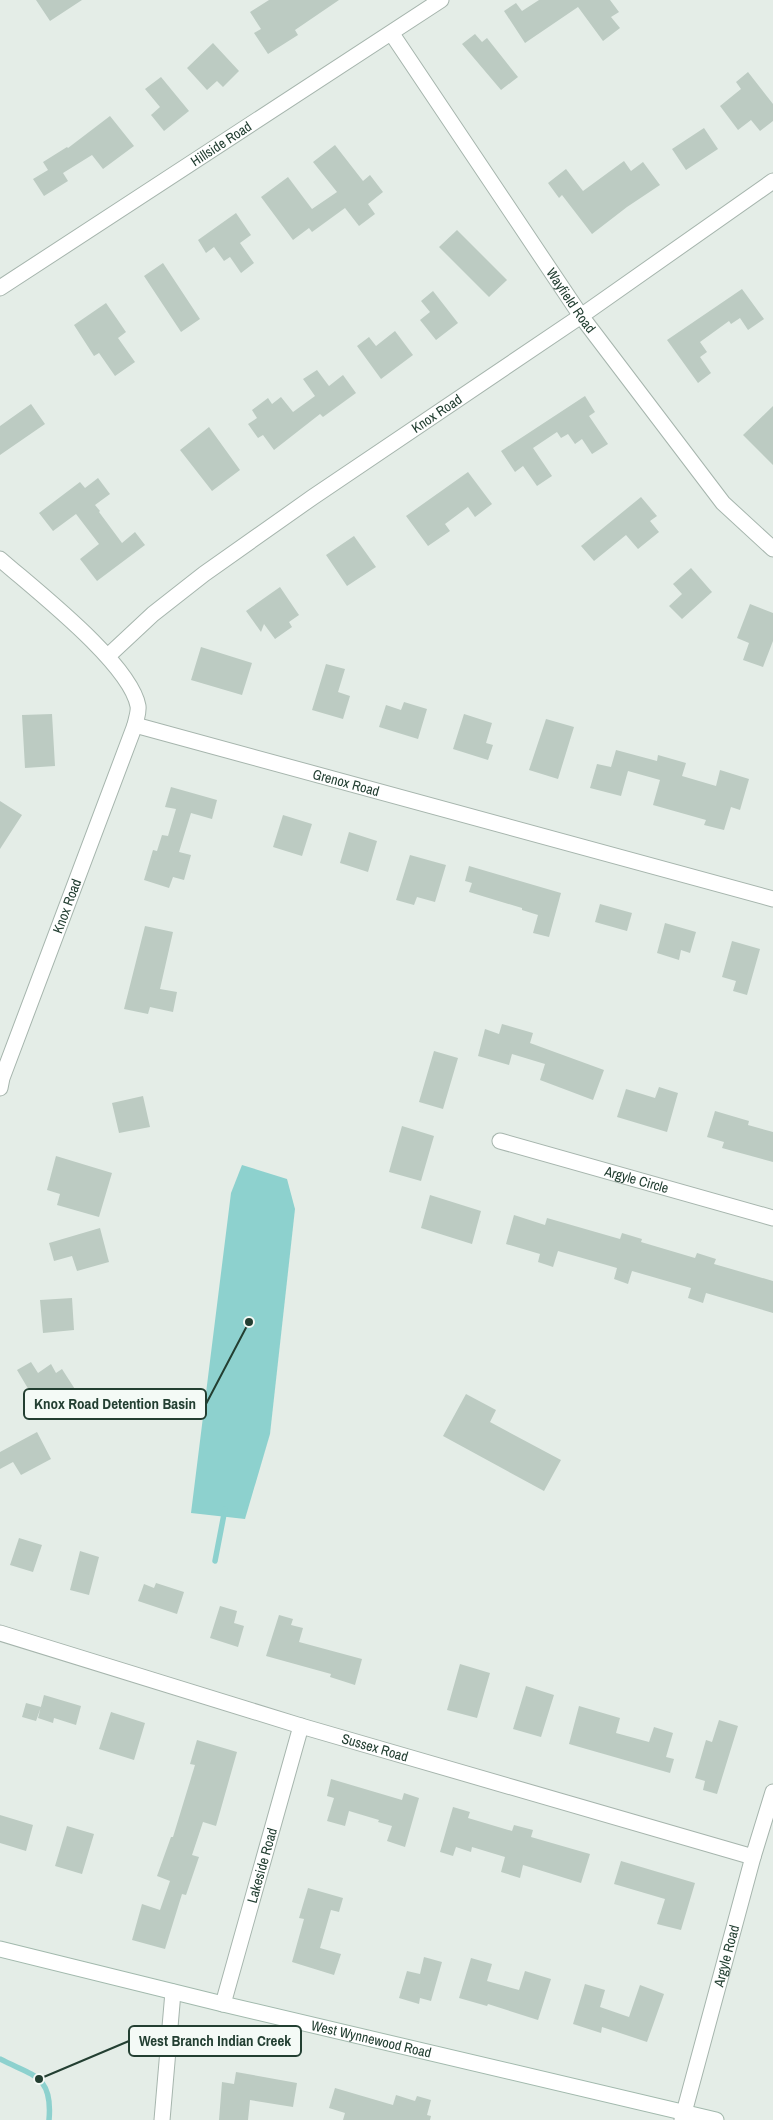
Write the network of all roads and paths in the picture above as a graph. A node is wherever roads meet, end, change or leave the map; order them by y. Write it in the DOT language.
graph roads {
  1 [pos="441,0"];
  2 [pos="392,34"];
  3 [pos="773,181"];
  4 [pos="0,288"];
  5 [pos="581,316"];
  6 [pos="773,549"];
  7 [pos="0,560"];
  8 [pos="108,656"];
  9 [pos="135,725"];
  10 [pos="773,899"];
  11 [pos="0,1088"];
  12 [pos="500,1140"];
  13 [pos="773,1218"];
  14 [pos="0,1633"];
  15 [pos="301,1726"];
  16 [pos="773,1792"];
  17 [pos="753,1857"];
  18 [pos="0,1949"];
  19 [pos="173,1992"];
  20 [pos="223,2004"];
  21 [pos="683,2116"];
  22 [pos="162,2120"];
  23 [pos="716,2120"];
  1 -- 2 [label="street, Hillside Road"];
  2 -- 4 [label="street, Hillside Road"];
  2 -- 5 [label="street, Wayfield Road"];
  3 -- 5 [label="street, Knox Road"];
  5 -- 6 [label="street, Wayfield Road"];
  5 -- 8 [label="street, Knox Road"];
  7 -- 8 [label="street"];
  8 -- 9 [label="street"];
  9 -- 10 [label="street, Grenox Road"];
  9 -- 11 [label="street, Knox Road"];
  12 -- 13 [label="street, Argyle Circle"];
  14 -- 15 [label="street, Sussex Road"];
  15 -- 17 [label="street, Sussex Road"];
  15 -- 20 [label="street, Lakeside Road"];
  16 -- 17 [label="street, Argyle Road"];
  17 -- 21 [label="street, Argyle Road"];
  18 -- 19 [label="street, West Wynnewood Road"];
  19 -- 20 [label="street, West Wynnewood Road"];
  19 -- 22 [label="street"];
  20 -- 21 [label="street, West Wynnewood Road"];
  21 -- 23 [label="street, West Wynnewood Road"];
}
